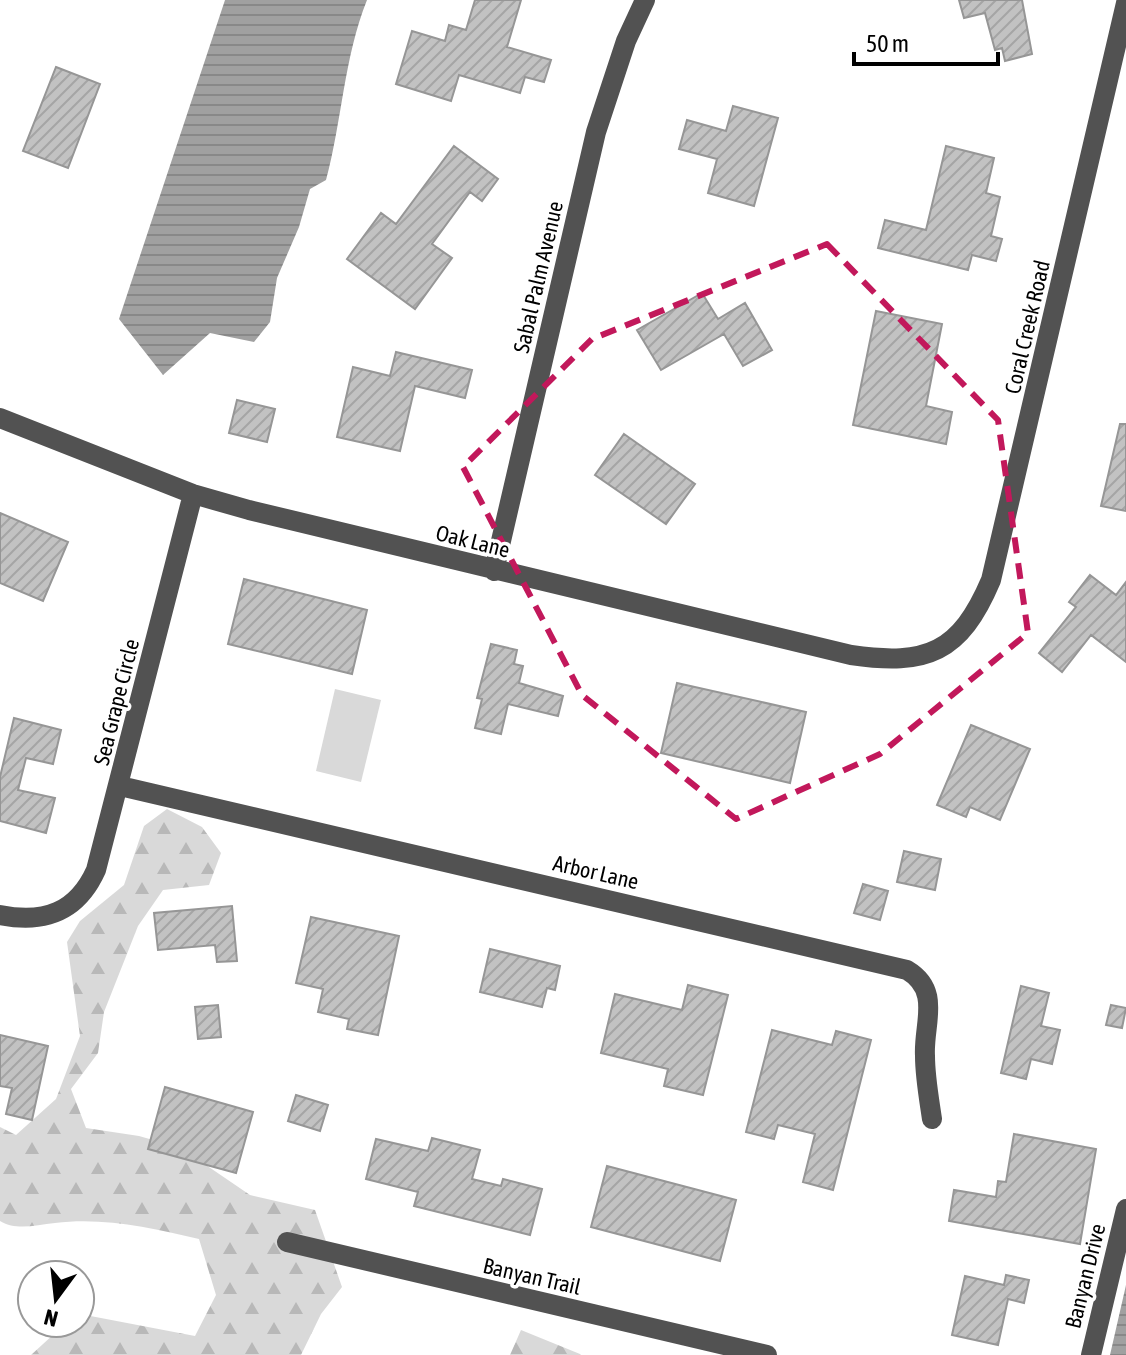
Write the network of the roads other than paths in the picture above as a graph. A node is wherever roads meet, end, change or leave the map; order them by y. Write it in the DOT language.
graph roads {
  1 [pos="645,0"];
  2 [pos="1126,3"];
  3 [pos="0,418"];
  4 [pos="193,494"];
  5 [pos="494,571"];
  6 [pos="944,647"];
  7 [pos="120,786"];
  8 [pos="0,915"];
  9 [pos="932,1119"];
  10 [pos="1126,1209"];
  11 [pos="287,1242"];
  12 [pos="767,1355"];
  13 [pos="1091,1355"];
  1 -- 5 [label="street, Sabal Palm Avenue"];
  2 -- 6 [label="street, Coral Creek Road"];
  3 -- 4 [label="street, Oak Lane"];
  4 -- 5 [label="street, Oak Lane"];
  4 -- 7 [label="street, Sea Grape Circle"];
  5 -- 6 [label="street, Oak Lane"];
  7 -- 8 [label="street, Sea Grape Circle"];
  7 -- 9 [label="street, Arbor Lane"];
  10 -- 13 [label="street, Banyan Drive"];
  11 -- 12 [label="street, Banyan Trail"];
}
